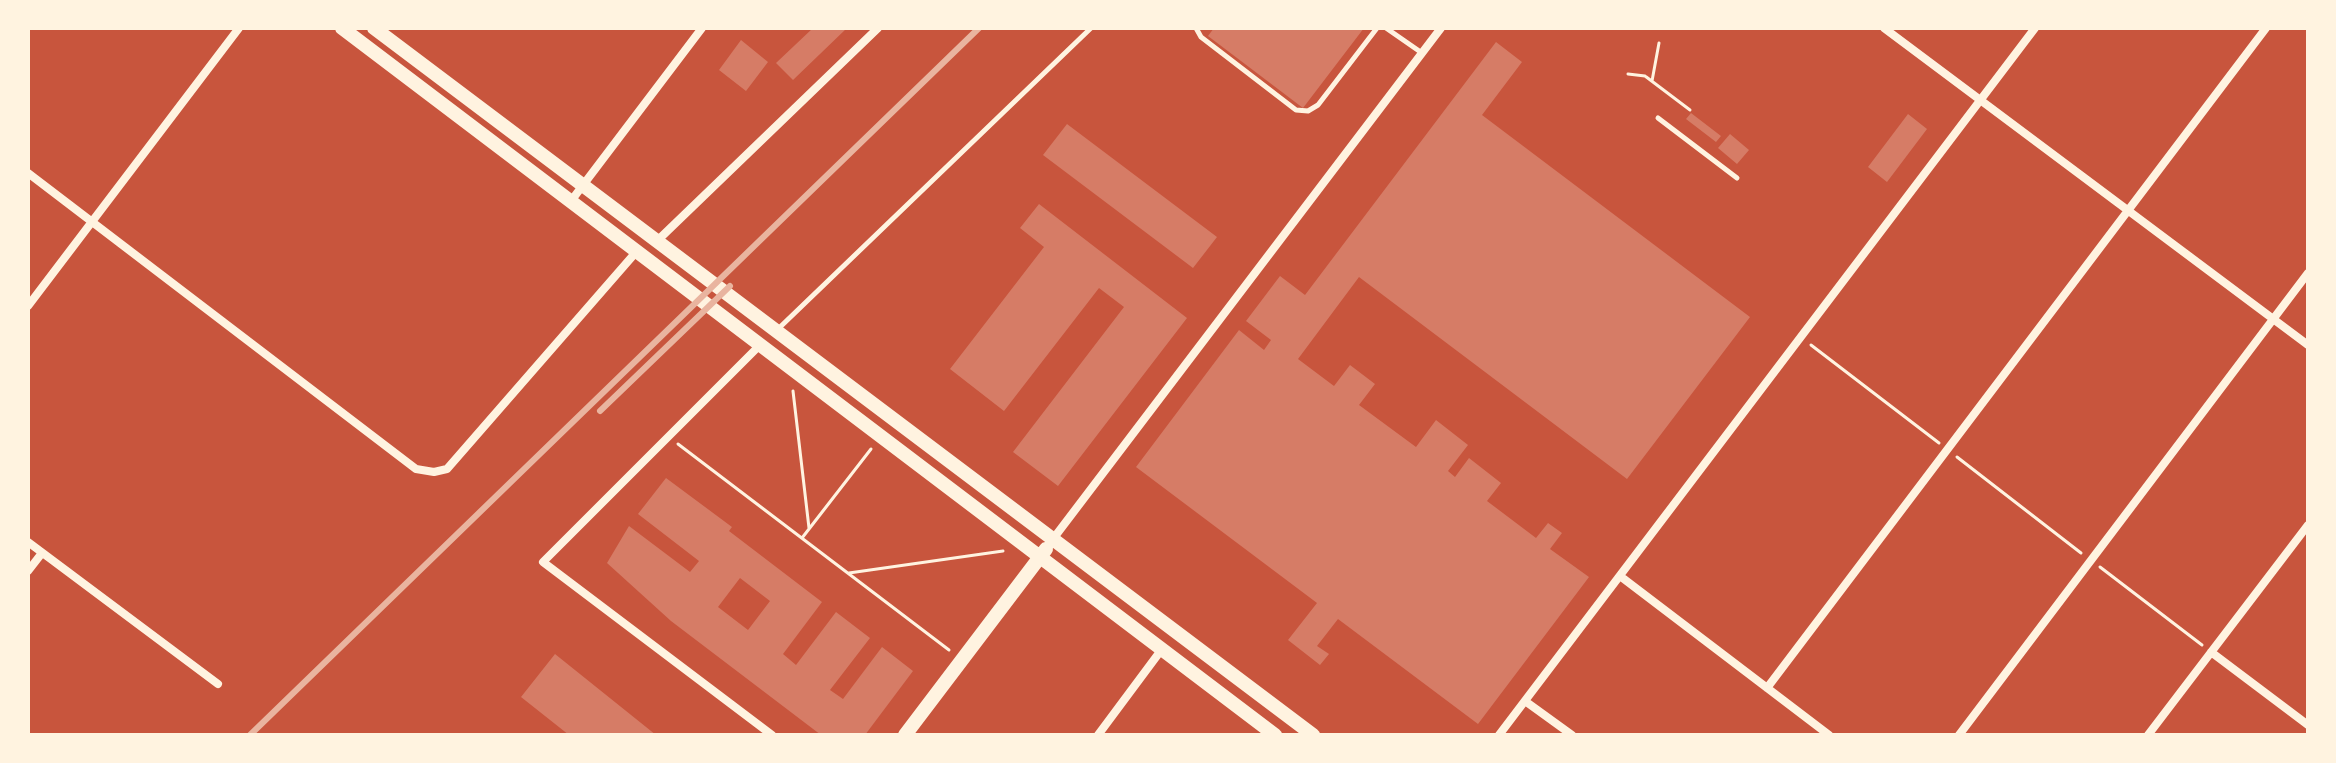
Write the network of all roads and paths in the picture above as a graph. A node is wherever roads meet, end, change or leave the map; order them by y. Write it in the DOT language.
graph roads {
  1 [pos="239,28"];
  2 [pos="342,28"];
  3 [pos="374,28"];
  4 [pos="702,28"];
  5 [pos="878,28"];
  6 [pos="1091,28"];
  7 [pos="1196,28"];
  8 [pos="1377,28"];
  9 [pos="1386,28"];
  10 [pos="1441,28"];
  11 [pos="1884,28"];
  12 [pos="2035,28"];
  13 [pos="2266,28"];
  14 [pos="1659,43"];
  15 [pos="1422,53"];
  16 [pos="1628,74"];
  17 [pos="1653,79"];
  18 [pos="1980,101"];
  19 [pos="1690,110"];
  20 [pos="1658,118"];
  21 [pos="28,173"];
  22 [pos="1737,178"];
  23 [pos="583,185"];
  24 [pos="571,201"];
  25 [pos="2128,211"];
  26 [pos="92,222"];
  27 [pos="657,241"];
  28 [pos="637,251"];
  29 [pos="2308,273"];
  30 [pos="28,306"];
  31 [pos="2273,319"];
  32 [pos="776,331"];
  33 [pos="760,344"];
  34 [pos="2308,345"];
  35 [pos="791,367"];
  36 [pos="881,436"];
  37 [pos="668,437"];
  38 [pos="2308,525"];
  39 [pos="809,528"];
  40 [pos="802,538"];
  41 [pos="1053,539"];
  42 [pos="28,542"];
  43 [pos="1028,547"];
  44 [pos="42,553"];
  45 [pos="1041,557"];
  46 [pos="2091,560"];
  47 [pos="28,571"];
  48 [pos="849,573"];
  49 [pos="1620,576"];
  50 [pos="1162,649"];
  51 [pos="2211,652"];
  52 [pos="962,660"];
  53 [pos="218,684"];
  54 [pos="1767,688"];
  55 [pos="1525,701"];
  56 [pos="2308,725"];
  57 [pos="772,735"];
  58 [pos="905,735"];
  59 [pos="1098,735"];
  60 [pos="1275,735"];
  61 [pos="1313,735"];
  62 [pos="1499,735"];
  63 [pos="1572,735"];
  64 [pos="1829,735"];
  65 [pos="1959,735"];
  66 [pos="2148,735"];
  1 -- 26 [label="street"];
  2 -- 24 [label="main road"];
  3 -- 23 [label="main road"];
  4 -- 23 [label="street"];
  5 -- 27 [label="street"];
  6 -- 32 [label="lane"];
  7 -- 8 [label="lane"];
  9 -- 15 [label="lane"];
  10 -- 15 [label="street"];
  11 -- 18 [label="street"];
  12 -- 18 [label="street"];
  13 -- 25 [label="street"];
  14 -- 17 [label="path"];
  15 -- 41 [label="street"];
  16 -- 17 [label="path"];
  17 -- 19 [label="path"];
  18 -- 25 [label="street"];
  18 -- 49 [label="street"];
  20 -- 22 [label="lane"];
  21 -- 26 [label="street"];
  23 -- 24 [label="street"];
  23 -- 27 [label="main road"];
  24 -- 28 [label="main road"];
  25 -- 31 [label="street"];
  25 -- 54 [label="street"];
  26 -- 28 [label="street"];
  26 -- 30 [label="street"];
  27 -- 32 [label="main road"];
  28 -- 33 [label="main road"];
  29 -- 31 [label="street"];
  31 -- 34 [label="street"];
  31 -- 46 [label="street"];
  32 -- 41 [label="main road"];
  33 -- 35 [label="main road"];
  33 -- 37 [label="street"];
  35 -- 36 [label="main road"];
  35 -- 39 [label="path"];
  36 -- 39 [label="path"];
  36 -- 43 [label="main road"];
  37 -- 40 [label="path"];
  37 -- 57 [label="street"];
  38 -- 51 [label="street"];
  39 -- 40 [label="path"];
  40 -- 48 [label="path"];
  41 -- 45 [label="main road"];
  41 -- 61 [label="main road"];
  42 -- 44 [label="street"];
  43 -- 45 [label="main road"];
  43 -- 48 [label="path"];
  44 -- 47 [label="street"];
  44 -- 53 [label="street"];
  45 -- 50 [label="main road"];
  45 -- 52 [label="main road"];
  46 -- 51 [label="path"];
  46 -- 65 [label="street"];
  48 -- 52 [label="path"];
  49 -- 54 [label="street"];
  49 -- 55 [label="street"];
  50 -- 59 [label="street"];
  50 -- 60 [label="main road"];
  51 -- 56 [label="street"];
  51 -- 66 [label="street"];
  52 -- 58 [label="main road"];
  54 -- 64 [label="street"];
  55 -- 62 [label="street"];
  55 -- 63 [label="street"];
}
